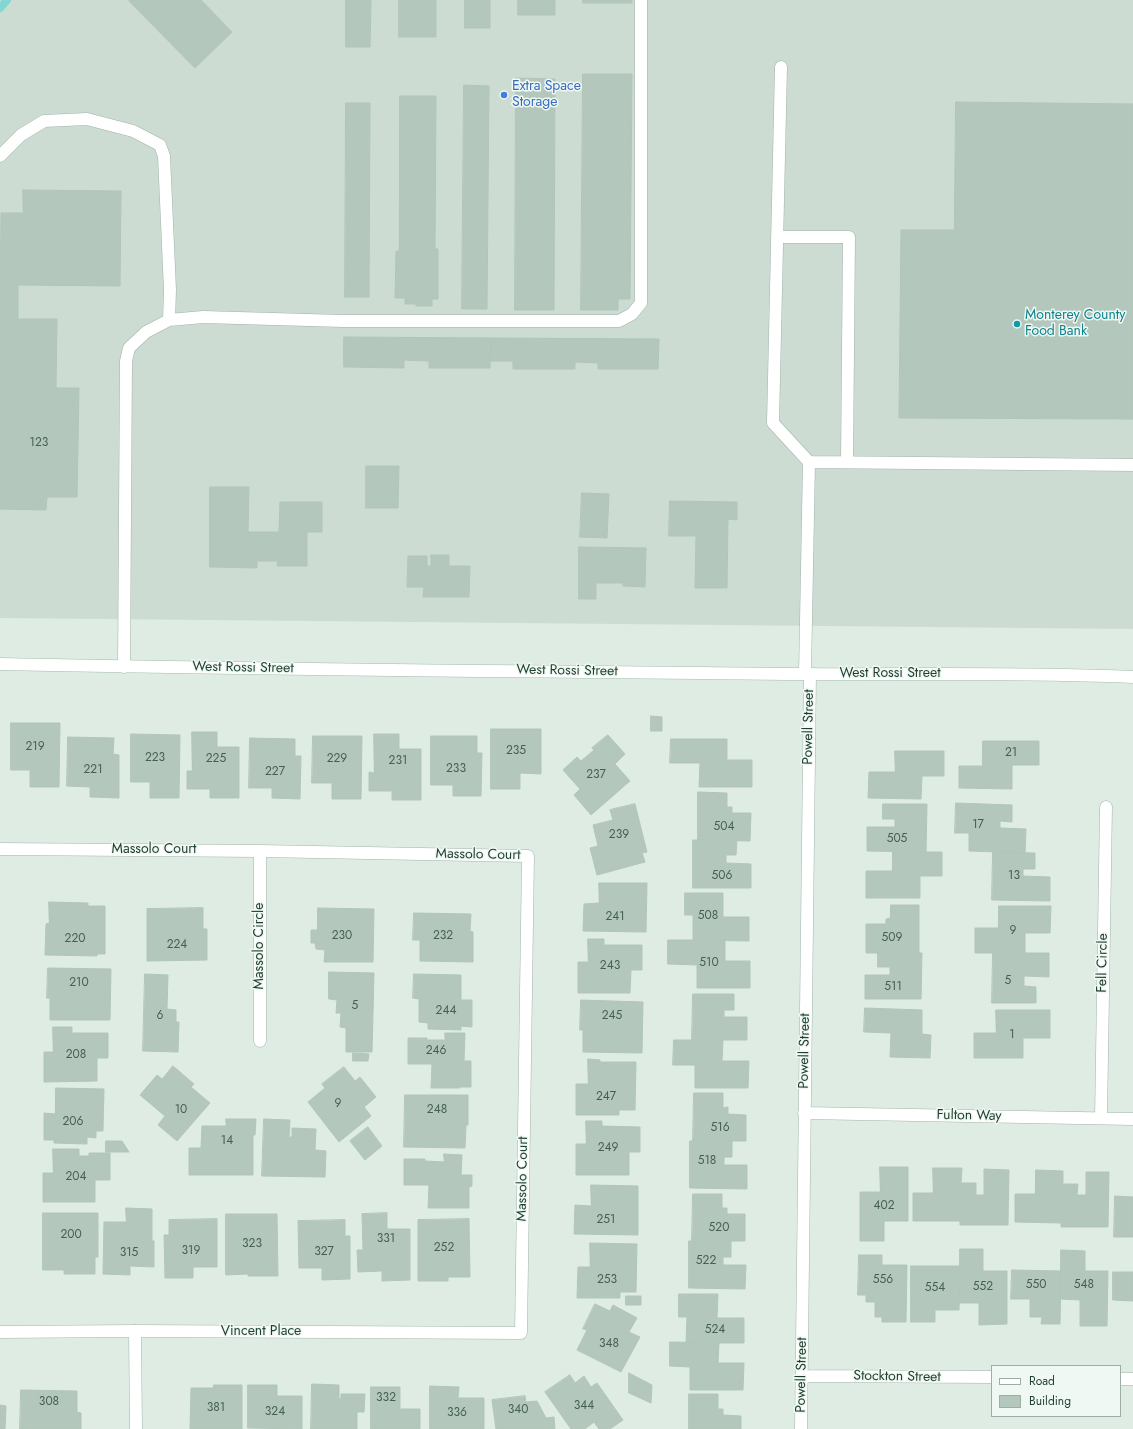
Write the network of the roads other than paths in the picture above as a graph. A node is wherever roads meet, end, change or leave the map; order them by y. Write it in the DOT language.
graph roads {
  1 [pos="641,0"];
  2 [pos="781,67"];
  3 [pos="0,156"];
  4 [pos="777,237"];
  5 [pos="169,320"];
  6 [pos="809,462"];
  7 [pos="847,462"];
  8 [pos="1133,465"];
  9 [pos="0,664"];
  10 [pos="124,667"];
  11 [pos="808,674"];
  12 [pos="1133,677"];
  13 [pos="1106,808"];
  14 [pos="0,849"];
  15 [pos="260,851"];
  16 [pos="260,1041"];
  17 [pos="804,1113"];
  18 [pos="1101,1118"];
  19 [pos="1133,1118"];
  20 [pos="135,1331"];
  21 [pos="0,1332"];
  22 [pos="521,1333"];
  23 [pos="802,1376"];
  24 [pos="991,1377"];
  25 [pos="1121,1379"];
  26 [pos="1133,1379"];
  27 [pos="136,1429"];
  28 [pos="801,1429"];
  1 -- 5 [label="street"];
  2 -- 4 [label="street"];
  3 -- 5 [label="street"];
  4 -- 6 [label="street"];
  4 -- 7 [label="street"];
  5 -- 10 [label="street"];
  6 -- 7 [label="street"];
  6 -- 11 [label="street, Powell Street"];
  7 -- 8 [label="street"];
  9 -- 10 [label="street, West Rossi Street"];
  10 -- 11 [label="street, West Rossi Street"];
  11 -- 12 [label="street, West Rossi Street"];
  11 -- 17 [label="street, Powell Street"];
  13 -- 18 [label="street, Fell Circle"];
  14 -- 15 [label="street, Massolo Court"];
  15 -- 16 [label="street, Massolo Circle"];
  15 -- 22 [label="street, Massolo Court"];
  17 -- 18 [label="street, Fulton Way"];
  17 -- 23 [label="street, Powell Street"];
  18 -- 19 [label="street, Fulton Way"];
  20 -- 21 [label="street, Vincent Place"];
  20 -- 22 [label="street, Vincent Place"];
  20 -- 27 [label="street"];
  23 -- 24 [label="street, Stockton Street"];
  23 -- 28 [label="street, Powell Street"];
  25 -- 26 [label="street"];
}
